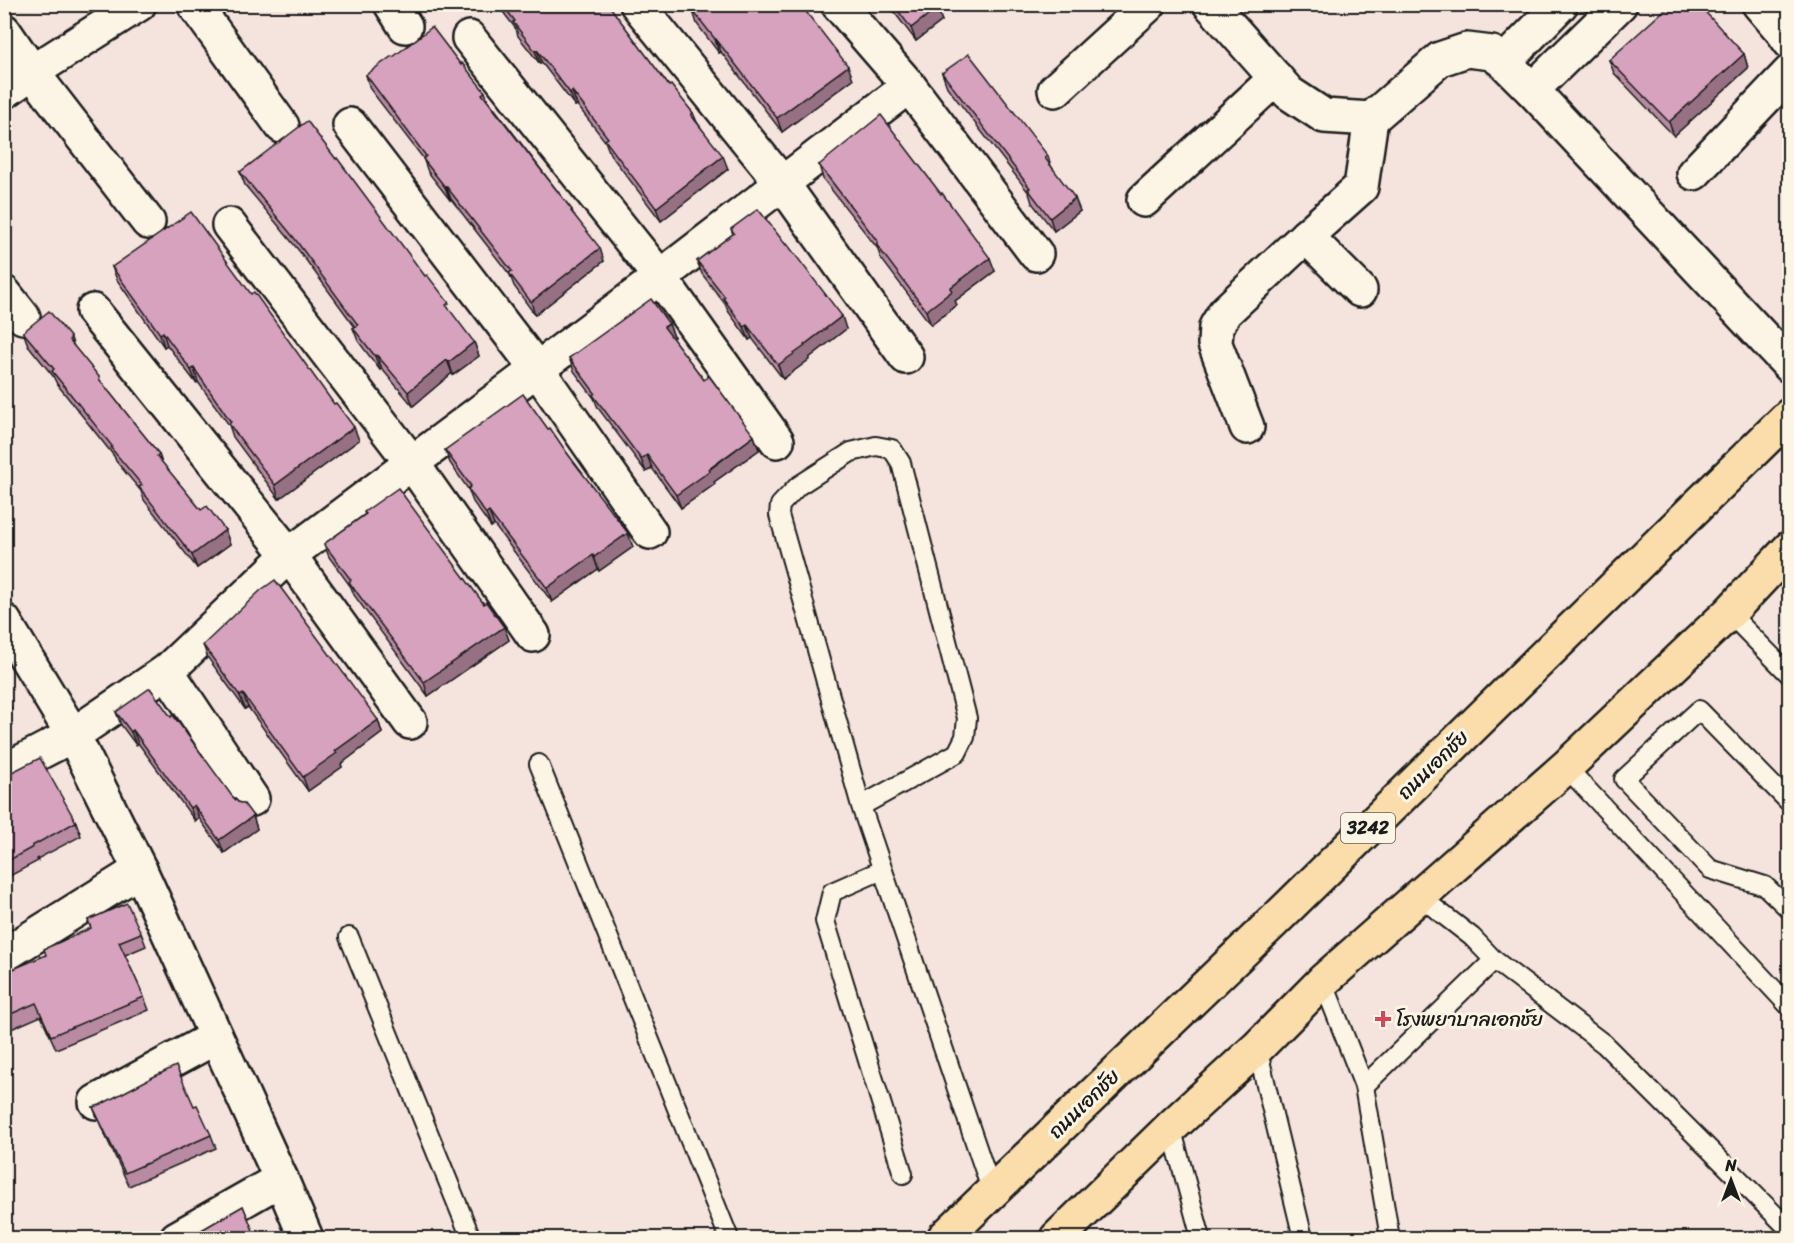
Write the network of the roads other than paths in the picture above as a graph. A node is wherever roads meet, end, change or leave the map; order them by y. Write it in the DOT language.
graph roads {
  1 [pos="139,4"];
  2 [pos="194,4"];
  3 [pos="637,4"];
  4 [pos="838,4"];
  5 [pos="1149,4"];
  6 [pos="1210,4"];
  7 [pos="1561,4"];
  8 [pos="1620,4"];
  9 [pos="1759,4"];
  10 [pos="4,31"];
  11 [pos="469,38"];
  12 [pos="1790,42"];
  13 [pos="1503,62"];
  14 [pos="32,72"];
  15 [pos="1790,72"];
  16 [pos="1276,78"];
  17 [pos="909,86"];
  18 [pos="1055,90"];
  19 [pos="1532,90"];
  20 [pos="4,92"];
  21 [pos="1371,119"];
  22 [pos="350,125"];
  23 [pos="282,126"];
  24 [pos="1694,173"];
  25 [pos="782,183"];
  26 [pos="1144,200"];
  27 [pos="148,222"];
  28 [pos="229,225"];
  29 [pos="1306,236"];
  30 [pos="1036,254"];
  31 [pos="660,277"];
  32 [pos="1360,290"];
  33 [pos="93,311"];
  34 [pos="906,357"];
  35 [pos="1790,366"];
  36 [pos="537,369"];
  37 [pos="1790,415"];
  38 [pos="1247,427"];
  39 [pos="777,441"];
  40 [pos="412,463"];
  41 [pos="650,532"];
  42 [pos="1790,548"];
  43 [pos="289,555"];
  44 [pos="1729,613"];
  45 [pos="4,621"];
  46 [pos="533,635"];
  47 [pos="167,671"];
  48 [pos="1790,675"];
  49 [pos="410,722"];
  50 [pos="73,735"];
  51 [pos="539,764"];
  52 [pos="1566,767"];
  53 [pos="4,771"];
  54 [pos="252,799"];
  55 [pos="1790,803"];
  56 [pos="861,806"];
  57 [pos="140,870"];
  58 [pos="882,870"];
  59 [pos="1419,896"];
  60 [pos="1790,910"];
  61 [pos="349,937"];
  62 [pos="4,956"];
  63 [pos="1494,960"];
  64 [pos="1323,981"];
  65 [pos="1790,1007"];
  66 [pos="216,1037"];
  67 [pos="1257,1048"];
  68 [pos="1364,1086"];
  69 [pos="96,1102"];
  70 [pos="1171,1127"];
  71 [pos="903,1174"];
  72 [pos="281,1179"];
  73 [pos="992,1192"];
  74 [pos="1790,1230"];
  75 [pos="177,1239"];
  76 [pos="306,1239"];
  77 [pos="471,1239"];
  78 [pos="729,1239"];
  79 [pos="944,1239"];
  80 [pos="1057,1239"];
  81 [pos="1201,1239"];
  82 [pos="1303,1239"];
  83 [pos="1390,1239"];
  1 -- 14 [label="street"];
  2 -- 23 [label="street"];
  3 -- 25 [label="street"];
  4 -- 17 [label="street"];
  5 -- 18 [label="street"];
  6 -- 16 [label="street"];
  7 -- 13 [label="street"];
  8 -- 19 [label="street"];
  9 -- 12 [label="street"];
  10 -- 14 [label="street"];
  11 -- 31 [label="street"];
  13 -- 19 [label="street"];
  13 -- 21 [label="street"];
  14 -- 20 [label="street"];
  14 -- 27 [label="street"];
  15 -- 24 [label="street"];
  16 -- 21 [label="street"];
  16 -- 26 [label="street"];
  17 -- 25 [label="street"];
  17 -- 30 [label="street"];
  19 -- 35 [label="street"];
  21 -- 29 [label="street"];
  22 -- 36 [label="street"];
  25 -- 31 [label="street"];
  25 -- 34 [label="street"];
  28 -- 40 [label="street"];
  29 -- 32 [label="street"];
  29 -- 38 [label="street"];
  31 -- 36 [label="street"];
  31 -- 39 [label="street"];
  33 -- 43 [label="street"];
  36 -- 40 [label="street"];
  36 -- 41 [label="street"];
  37 -- 73 [label="main road, ถนนเอกชัย / 3242"];
  40 -- 43 [label="street"];
  40 -- 46 [label="street"];
  42 -- 44 [label="main road"];
  43 -- 47 [label="street"];
  43 -- 49 [label="street"];
  44 -- 48 [label="lane"];
  44 -- 52 [label="main road"];
  45 -- 50 [label="street"];
  47 -- 50 [label="street"];
  47 -- 54 [label="street"];
  50 -- 53 [label="street"];
  50 -- 57 [label="street"];
  51 -- 78 [label="lane"];
  52 -- 59 [label="main road"];
  52 -- 65 [label="lane"];
  55 -- 60 [label="lane"];
  56 -- 56 [label="lane"];
  56 -- 58 [label="lane"];
  57 -- 62 [label="street"];
  57 -- 66 [label="street"];
  58 -- 71 [label="lane"];
  58 -- 73 [label="lane"];
  59 -- 63 [label="lane"];
  59 -- 64 [label="main road"];
  61 -- 77 [label="lane"];
  63 -- 68 [label="lane"];
  63 -- 74 [label="lane"];
  64 -- 67 [label="main road"];
  64 -- 68 [label="lane"];
  66 -- 69 [label="street"];
  66 -- 72 [label="street"];
  67 -- 70 [label="main road"];
  67 -- 82 [label="lane"];
  68 -- 83 [label="lane"];
  70 -- 80 [label="main road"];
  70 -- 81 [label="lane"];
  72 -- 75 [label="street"];
  72 -- 76 [label="street"];
  73 -- 79 [label="main road, ถนนเอกชัย / 3242"];
}
